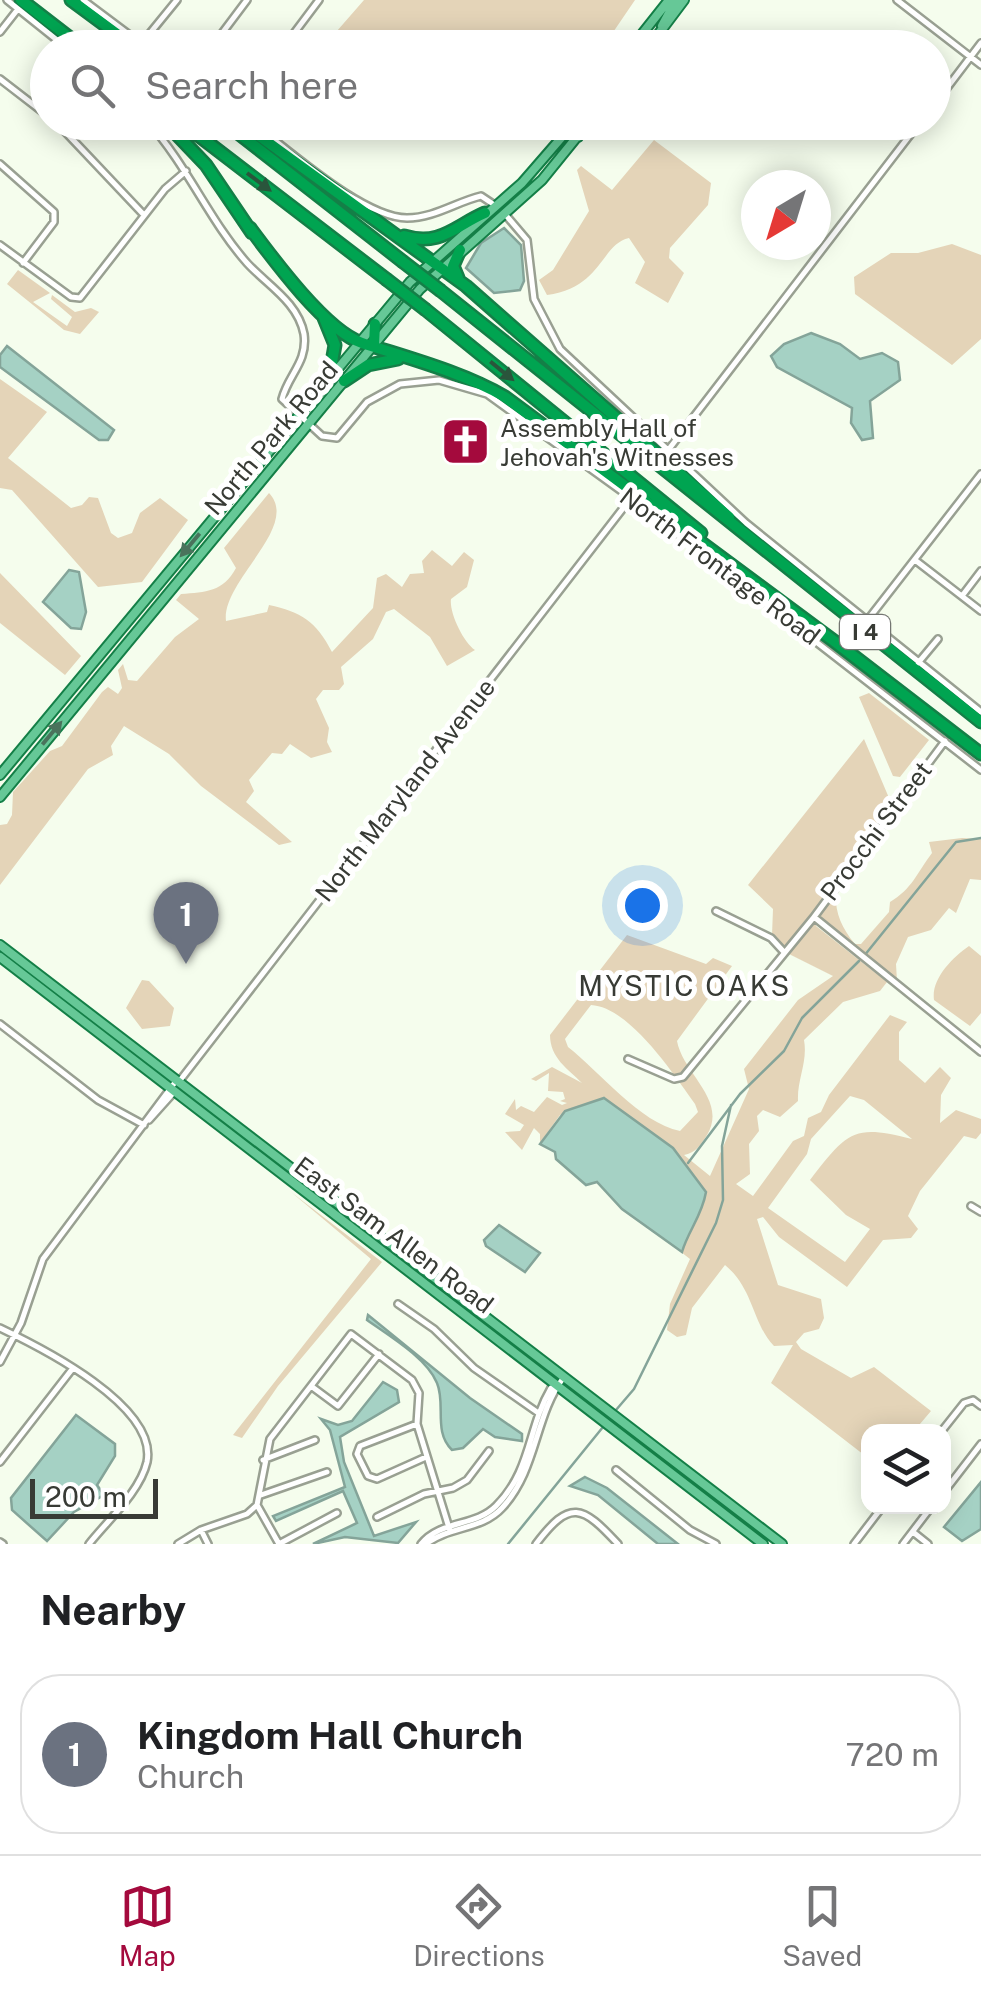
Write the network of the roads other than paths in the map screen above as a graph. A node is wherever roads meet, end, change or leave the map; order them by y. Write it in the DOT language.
graph roads {
  1 [pos="6,0"];
  2 [pos="68,0"];
  3 [pos="83,0"];
  4 [pos="177,0"];
  5 [pos="247,0"];
  6 [pos="309,0"];
  7 [pos="673,0"];
  8 [pos="684,0"];
  9 [pos="896,0"];
  10 [pos="317,3"];
  11 [pos="20,4"];
  12 [pos="662,28"];
  13 [pos="48,30"];
  14 [pos="57,30"];
  15 [pos="105,30"];
  16 [pos="116,30"];
  17 [pos="121,30"];
  18 [pos="154,30"];
  19 [pos="225,30"];
  20 [pos="297,30"];
  21 [pos="647,30"];
  22 [pos="936,30"];
  23 [pos="0,32"];
  24 [pos="951,42"];
  25 [pos="981,43"];
  26 [pos="970,56"];
  27 [pos="981,64"];
  28 [pos="0,79"];
  29 [pos="951,81"];
  30 [pos="30,102"];
  31 [pos="73,140"];
  32 [pos="162,140"];
  33 [pos="183,140"];
  34 [pos="205,140"];
  35 [pos="247,140"];
  36 [pos="266,140"];
  37 [pos="276,140"];
  38 [pos="562,140"];
  39 [pos="576,140"];
  40 [pos="906,140"];
  41 [pos="0,164"];
  42 [pos="186,171"];
  43 [pos="496,205"];
  44 [pos="485,213"];
  45 [pos="504,214"];
  46 [pos="144,215"];
  47 [pos="250,228"];
  48 [pos="396,232"];
  49 [pos="0,245"];
  50 [pos="460,250"];
  51 [pos="430,260"];
  52 [pos="24,263"];
  53 [pos="441,267"];
  54 [pos="429,280"];
  55 [pos="466,286"];
  56 [pos="375,324"];
  57 [pos="360,343"];
  58 [pos="374,345"];
  59 [pos="407,359"];
  60 [pos="330,379"];
  61 [pos="344,380"];
  62 [pos="298,417"];
  63 [pos="308,424"];
  64 [pos="668,450"];
  65 [pos="981,474"];
  66 [pos="631,498"];
  67 [pos="750,541"];
  68 [pos="915,560"];
  69 [pos="981,571"];
  70 [pos="962,596"];
  71 [pos="981,611"];
  72 [pos="866,623"];
  73 [pos="938,639"];
  74 [pos="838,644"];
  75 [pos="918,664"];
  76 [pos="980,708"];
  77 [pos="981,722"];
  78 [pos="945,741"];
  79 [pos="981,754"];
  80 [pos="981,770"];
  81 [pos="0,775"];
  82 [pos="0,797"];
  83 [pos="716,911"];
  84 [pos="816,920"];
  85 [pos="0,945"];
  86 [pos="783,951"];
  87 [pos="0,957"];
  88 [pos="0,1024"];
  89 [pos="981,1052"];
  90 [pos="628,1059"];
  91 [pos="176,1086"];
  92 [pos="146,1124"];
  93 [pos="971,1206"];
  94 [pos="981,1212"];
  95 [pos="398,1304"];
  96 [pos="0,1328"];
  97 [pos="16,1336"];
  98 [pos="379,1354"];
  99 [pos="0,1362"];
  100 [pos="73,1368"];
  101 [pos="559,1383"];
  102 [pos="311,1386"];
  103 [pos="981,1406"];
  104 [pos="540,1414"];
  105 [pos="417,1424"];
  106 [pos="947,1424"];
  107 [pos="315,1440"];
  108 [pos="980,1449"];
  109 [pos="489,1452"];
  110 [pos="426,1456"];
  111 [pos="263,1460"];
  112 [pos="0,1462"];
  113 [pos="616,1470"];
  114 [pos="327,1472"];
  115 [pos="951,1484"];
  116 [pos="438,1490"];
  117 [pos="261,1495"];
  118 [pos="257,1504"];
  119 [pos="336,1513"];
  120 [pos="877,1514"];
  121 [pos="926,1514"];
  122 [pos="377,1517"];
  123 [pos="449,1529"];
  124 [pos="201,1530"];
  125 [pos="912,1532"];
  126 [pos="89,1544"];
  127 [pos="178,1544"];
  128 [pos="208,1544"];
  129 [pos="279,1544"];
  130 [pos="423,1544"];
  131 [pos="536,1544"];
  132 [pos="618,1544"];
  133 [pos="716,1544"];
  134 [pos="764,1544"];
  135 [pos="782,1544"];
  136 [pos="854,1544"];
  137 [pos="902,1544"];
  138 [pos="928,1544"];
  1 -- 11 [label="street"];
  2 -- 15 [label="highway"];
  2 -- 16 [label="highway"];
  3 -- 17 [label="street"];
  4 -- 18 [label="street"];
  5 -- 19 [label="street"];
  6 -- 10 [label="street"];
  7 -- 12 [label="main road"];
  7 -- 21 [label="main road"];
  8 -- 12 [label="main road"];
  9 -- 22 [label="street"];
  10 -- 20 [label="street"];
  11 -- 13 [label="street"];
  11 -- 14 [label="highway"];
  11 -- 23 [label="street"];
  24 -- 26 [label="street"];
  25 -- 26 [label="street"];
  26 -- 27 [label="street"];
  26 -- 29 [label="street"];
  28 -- 30 [label="street"];
  31 -- 46 [label="street"];
  32 -- 42 [label="street"];
  33 -- 47 [label="highway"];
  34 -- 74 [label="highway, I 4, one-way, bridge"];
  35 -- 67 [label="highway, I 4, bridge"];
  36 -- 48 [label="highway"];
  37 -- 43 [label="street"];
  38 -- 43 [label="main road, North Park Road"];
  39 -- 45 [label="main road, North Park Road"];
  40 -- 64 [label="street"];
  41 -- 52 [label="street"];
  42 -- 46 [label="street"];
  42 -- 62 [label="street"];
  43 -- 44 [label="main road, North Park Road"];
  43 -- 45 [label="street"];
  44 -- 48 [label="highway"];
  44 -- 51 [label="main road, North Park Road"];
  45 -- 50 [label="main road, North Park Road"];
  45 -- 64 [label="street"];
  46 -- 52 [label="street"];
  47 -- 57 [label="highway"];
  47 -- 60 [label="highway"];
  48 -- 51 [label="highway"];
  49 -- 52 [label="street"];
  50 -- 53 [label="main road, North Park Road"];
  50 -- 55 [label="highway"];
  51 -- 53 [label="highway"];
  51 -- 54 [label="highway"];
  51 -- 56 [label="main road, North Park Road"];
  53 -- 54 [label="main road, North Park Road"];
  53 -- 55 [label="highway"];
  54 -- 58 [label="main road, North Park Road"];
  55 -- 67 [label="highway"];
  56 -- 57 [label="main road, North Park Road"];
  56 -- 58 [label="highway"];
  57 -- 58 [label="highway"];
  57 -- 60 [label="main road, North Park Road"];
  58 -- 59 [label="highway"];
  58 -- 61 [label="main road, North Park Road"];
  59 -- 61 [label="highway"];
  59 -- 74 [label="highway"];
  60 -- 62 [label="main road, North Park Road"];
  61 -- 63 [label="main road, North Park Road"];
  62 -- 63 [label="street"];
  62 -- 81 [label="main road, North Park Road, one-way"];
  63 -- 66 [label="street, North Frontage Road"];
  82 -- 63 [label="main road, North Park Road, one-way"];
  64 -- 72 [label="street"];
  65 -- 68 [label="street"];
  66 -- 78 [label="street, North Frontage Road"];
  66 -- 91 [label="street, North Maryland Avenue"];
  67 -- 77 [label="highway, I 4"];
  68 -- 70 [label="street"];
  68 -- 72 [label="street"];
  69 -- 70 [label="street"];
  70 -- 71 [label="street"];
  72 -- 75 [label="street"];
  73 -- 75 [label="street"];
  74 -- 79 [label="highway, I 4"];
  75 -- 76 [label="street"];
  78 -- 80 [label="street, North Frontage Road"];
  78 -- 84 [label="street, Procchi Street"];
  83 -- 86 [label="street"];
  84 -- 86 [label="street, Procchi Street"];
  84 -- 89 [label="street"];
  85 -- 91 [label="main road, East Sam Allen Road"];
  86 -- 90 [label="street, Procchi Street"];
  87 -- 91 [label="main road, East Sam Allen Road"];
  88 -- 92 [label="street"];
  91 -- 92 [label="street, North Maryland Avenue"];
  91 -- 101 [label="main road, East Sam Allen Road"];
  92 -- 97 [label="street, North Maryland Avenue"];
  93 -- 94 [label="street"];
  95 -- 104 [label="street"];
  96 -- 97 [label="street"];
  97 -- 99 [label="street, North Maryland Avenue"];
  97 -- 100 [label="street"];
  98 -- 102 [label="street"];
  98 -- 102 [label="street"];
  98 -- 105 [label="street"];
  100 -- 112 [label="street"];
  100 -- 126 [label="street"];
  101 -- 104 [label="street"];
  101 -- 134 [label="main road, East Sam Allen Road"];
  101 -- 135 [label="main road"];
  102 -- 111 [label="street"];
  103 -- 106 [label="street"];
  104 -- 123 [label="street"];
  105 -- 110 [label="street"];
  105 -- 110 [label="street"];
  107 -- 111 [label="street"];
  108 -- 115 [label="street"];
  109 -- 116 [label="street"];
  110 -- 116 [label="street"];
  111 -- 117 [label="street"];
  113 -- 133 [label="street"];
  114 -- 117 [label="street"];
  116 -- 122 [label="street"];
  116 -- 123 [label="street"];
  117 -- 118 [label="street"];
  118 -- 124 [label="street"];
  118 -- 129 [label="street"];
  119 -- 129 [label="street"];
  120 -- 136 [label="street"];
  121 -- 125 [label="street"];
  123 -- 130 [label="street"];
  124 -- 127 [label="street"];
  124 -- 128 [label="street"];
  125 -- 137 [label="street"];
  125 -- 138 [label="street"];
  131 -- 132 [label="street"];
}
